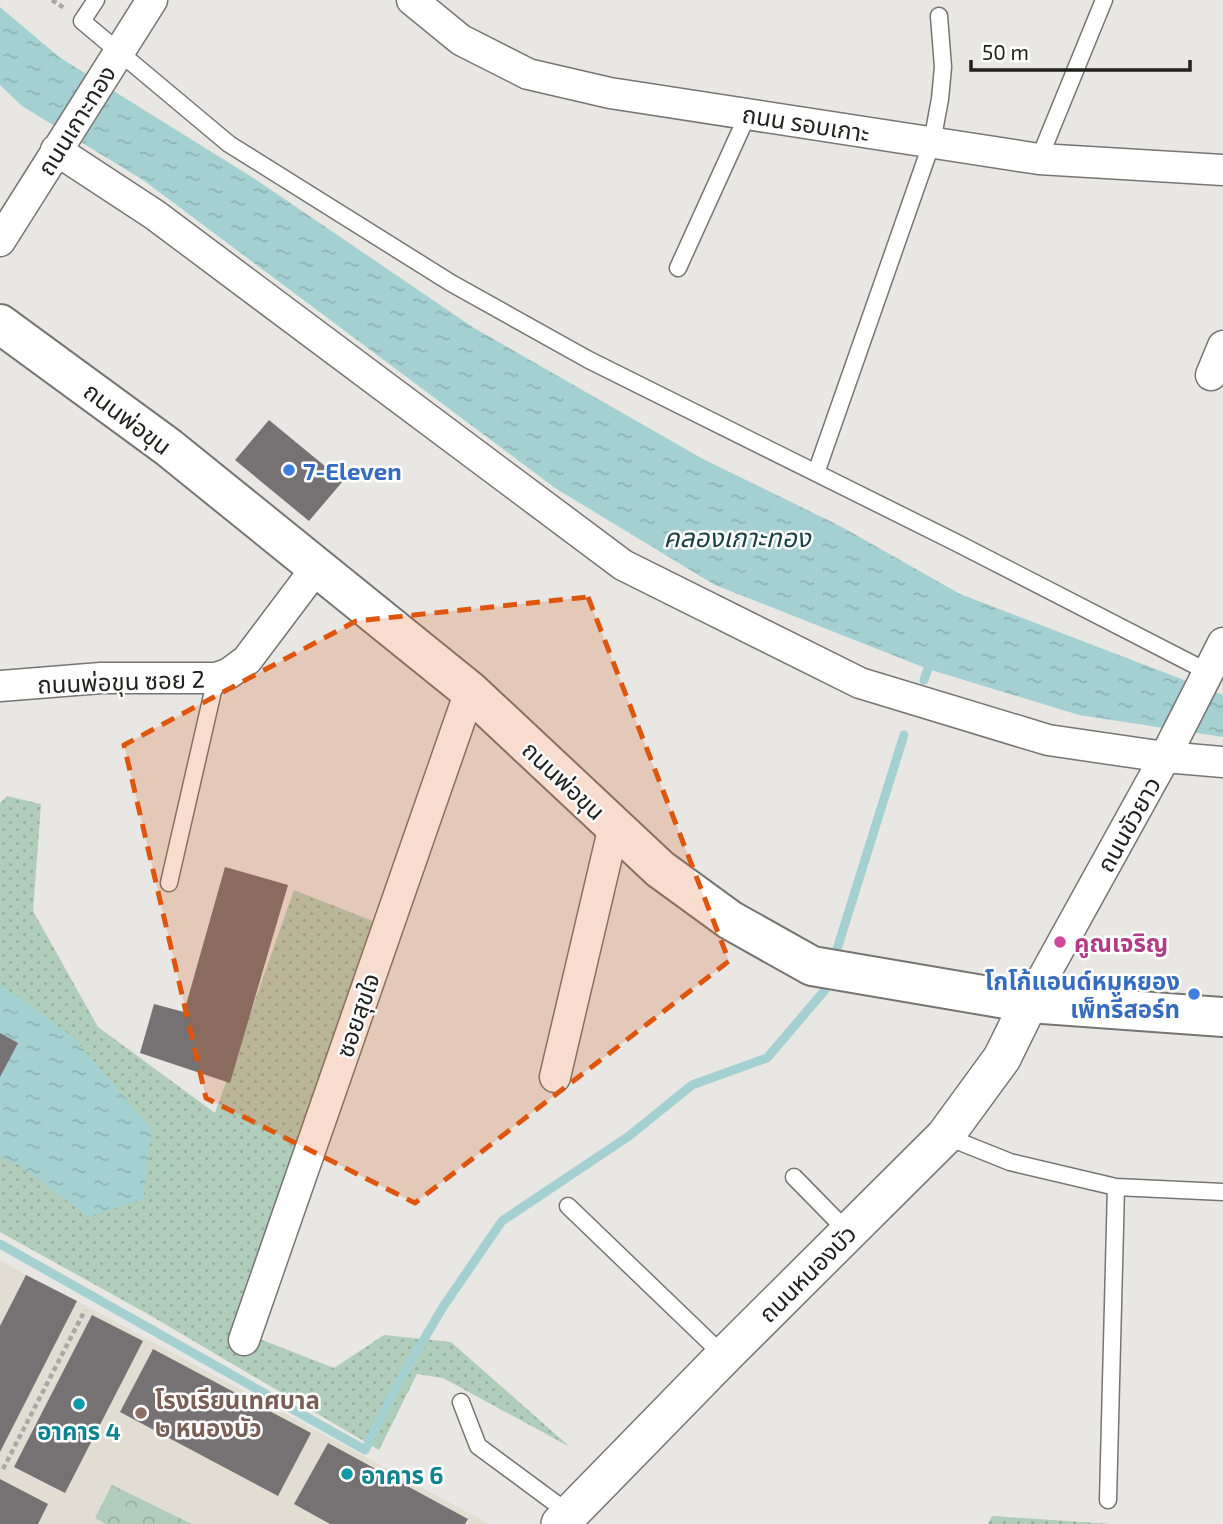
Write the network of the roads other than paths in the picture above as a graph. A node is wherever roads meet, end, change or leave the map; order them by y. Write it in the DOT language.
graph roads {
  1 [pos="96,0"];
  2 [pos="152,0"];
  3 [pos="412,0"];
  4 [pos="1104,0"];
  5 [pos="939,16"];
  6 [pos="115,59"];
  7 [pos="748,114"];
  8 [pos="932,142"];
  9 [pos="60,144"];
  10 [pos="1039,159"];
  11 [pos="1223,170"];
  12 [pos="0,241"];
  13 [pos="678,268"];
  14 [pos="0,324"];
  15 [pos="1223,346"];
  16 [pos="1211,375"];
  17 [pos="816,473"];
  18 [pos="317,567"];
  19 [pos="1223,643"];
  20 [pos="1208,672"];
  21 [pos="216,678"];
  22 [pos="0,686"];
  23 [pos="470,691"];
  24 [pos="1165,757"];
  25 [pos="1223,762"];
  26 [pos="614,826"];
  27 [pos="169,883"];
  28 [pos="1029,1003"];
  29 [pos="1223,1017"];
  30 [pos="555,1077"];
  31 [pos="945,1136"];
  32 [pos="794,1177"];
  33 [pos="1116,1188"];
  34 [pos="1223,1192"];
  35 [pos="568,1206"];
  36 [pos="849,1232"];
  37 [pos="244,1339"];
  38 [pos="724,1356"];
  39 [pos="461,1402"];
  40 [pos="1108,1500"];
  41 [pos="565,1519"];
  1 -- 6 [label="lane"];
  2 -- 6 [label="street, ถนนเกาะทอง"];
  3 -- 7 [label="street, ถนน รอบเกาะ"];
  4 -- 10 [label="lane"];
  5 -- 8 [label="lane"];
  6 -- 9 [label="street, ถนนเกาะทอง"];
  6 -- 17 [label="lane"];
  7 -- 8 [label="street, ถนน รอบเกาะ"];
  7 -- 13 [label="lane"];
  8 -- 10 [label="street, ถนน รอบเกาะ"];
  8 -- 17 [label="lane"];
  9 -- 12 [label="street, ถนนเกาะทอง"];
  9 -- 24 [label="street"];
  10 -- 11 [label="street, ถนน รอบเกาะ"];
  14 -- 18 [label="main road, ถนนพ่อขุน"];
  15 -- 16 [label="street"];
  17 -- 20 [label="lane"];
  18 -- 21 [label="street, ถนนพ่อขุน ซอย 2"];
  18 -- 23 [label="main road, ถนนพ่อขุน"];
  19 -- 20 [label="street, ถนนขัวยาว"];
  20 -- 24 [label="street, ถนนขัวยาว"];
  21 -- 22 [label="street, ถนนพ่อขุน ซอย 2"];
  21 -- 27 [label="lane"];
  23 -- 26 [label="main road, ถนนพ่อขุน"];
  23 -- 37 [label="street, ซอยสุขใจ"];
  24 -- 25 [label="street"];
  24 -- 28 [label="street, ถนนขัวยาว"];
  26 -- 28 [label="main road, ถนนพ่อขุน"];
  26 -- 30 [label="street"];
  28 -- 29 [label="main road, ถนนพ่อขุน"];
  28 -- 31 [label="street, ถนนหนองบัว"];
  31 -- 33 [label="lane"];
  31 -- 36 [label="street, ถนนหนองบัว"];
  32 -- 36 [label="lane"];
  33 -- 34 [label="lane"];
  33 -- 40 [label="lane"];
  35 -- 38 [label="lane"];
  36 -- 38 [label="street, ถนนหนองบัว"];
  38 -- 41 [label="street, ถนนหนองบัว"];
  39 -- 41 [label="lane"];
}
